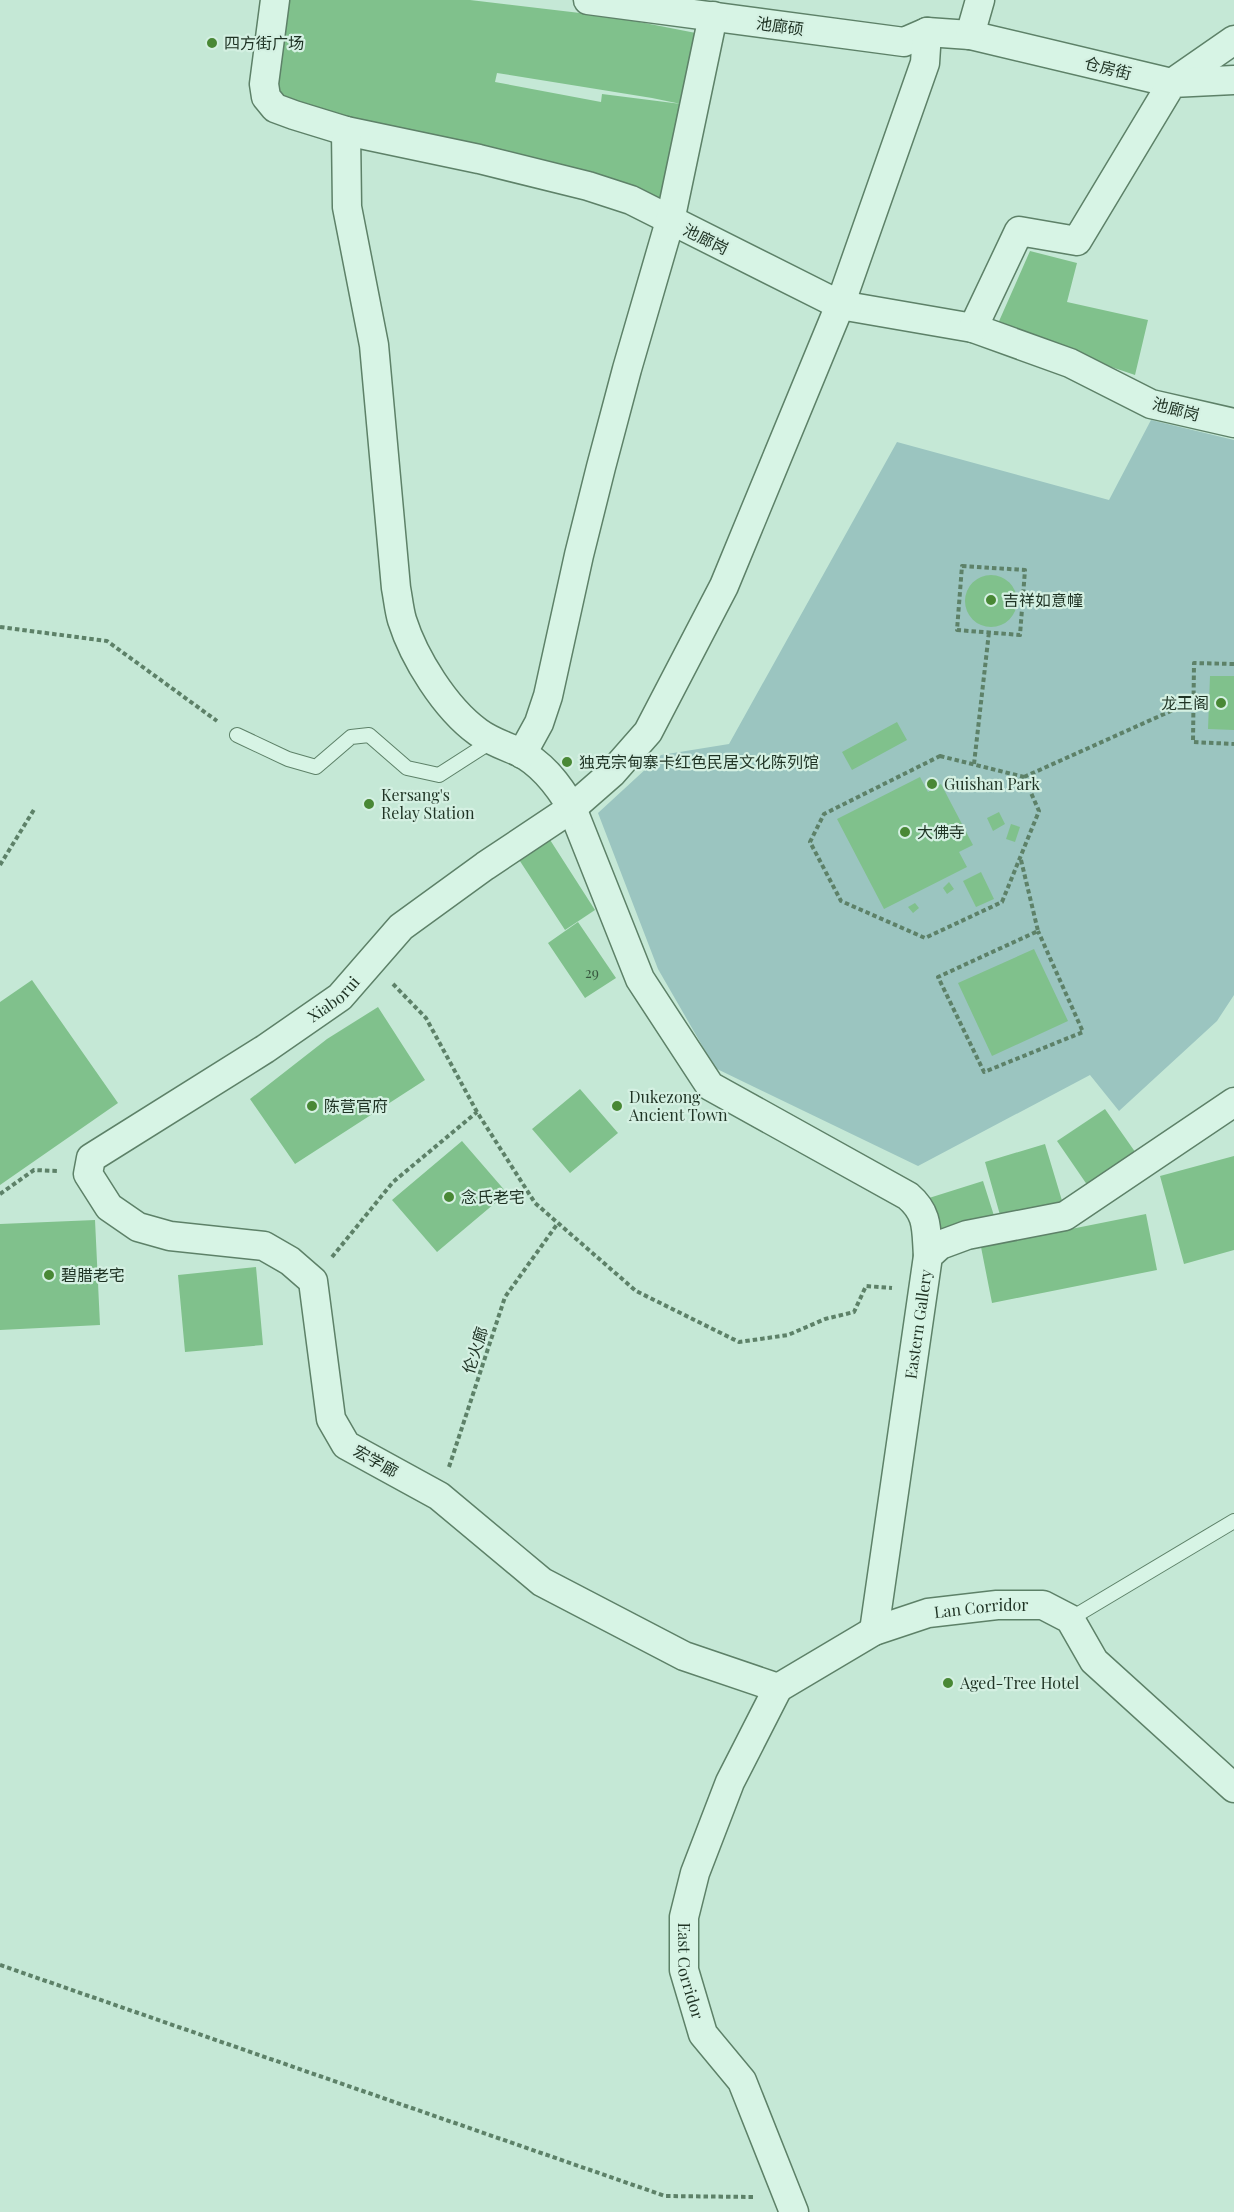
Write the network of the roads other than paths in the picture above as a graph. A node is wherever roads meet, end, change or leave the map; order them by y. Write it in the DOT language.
graph roads {
  1 [pos="275,0"];
  2 [pos="588,0"];
  3 [pos="980,0"];
  4 [pos="713,16"];
  5 [pos="927,32"];
  6 [pos="970,35"];
  7 [pos="1234,40"];
  8 [pos="1234,80"];
  9 [pos="1172,83"];
  10 [pos="346,131"];
  11 [pos="670,221"];
  12 [pos="840,305"];
  13 [pos="973,328"];
  14 [pos="1234,423"];
  15 [pos="237,735"];
  16 [pos="492,741"];
  17 [pos="522,754"];
  18 [pos="572,808"];
  19 [pos="1234,1102"];
  20 [pos="928,1256"];
  21 [pos="313,1281"];
  22 [pos="1234,1521"];
  23 [pos="1070,1619"];
  24 [pos="874,1631"];
  25 [pos="778,1688"];
  26 [pos="1234,1788"];
  27 [pos="791,2205"];
  1 -- 10 [label="street, 池廊岗"];
  2 -- 4 [label="street, 池廊硕"];
  3 -- 6 [label="street"];
  4 -- 5 [label="street, 池廊硕"];
  4 -- 11 [label="street"];
  5 -- 6 [label="street, 池廊硕"];
  5 -- 12 [label="street, Xiaborui"];
  6 -- 9 [label="street, 仓房街"];
  7 -- 9 [label="street"];
  8 -- 9 [label="street, 仓房街"];
  9 -- 13 [label="street"];
  10 -- 11 [label="street, 池廊岗"];
  10 -- 16 [label="street"];
  11 -- 12 [label="street, 池廊岗"];
  11 -- 17 [label="street"];
  12 -- 13 [label="street, 池廊岗"];
  12 -- 18 [label="street, Xiaborui"];
  13 -- 14 [label="street, 池廊岗"];
  15 -- 16 [label="lane"];
  16 -- 17 [label="street"];
  17 -- 18 [label="street"];
  18 -- 20 [label="street"];
  18 -- 21 [label="street, Xiaborui"];
  19 -- 20 [label="street, Eastern Gallery"];
  20 -- 24 [label="street, Eastern Gallery"];
  21 -- 25 [label="street, 宏学廊"];
  22 -- 23 [label="lane"];
  23 -- 24 [label="street, Lan Corridor"];
  23 -- 26 [label="street"];
  24 -- 25 [label="street, Lan Corridor"];
  25 -- 27 [label="street, East Corridor"];
}
